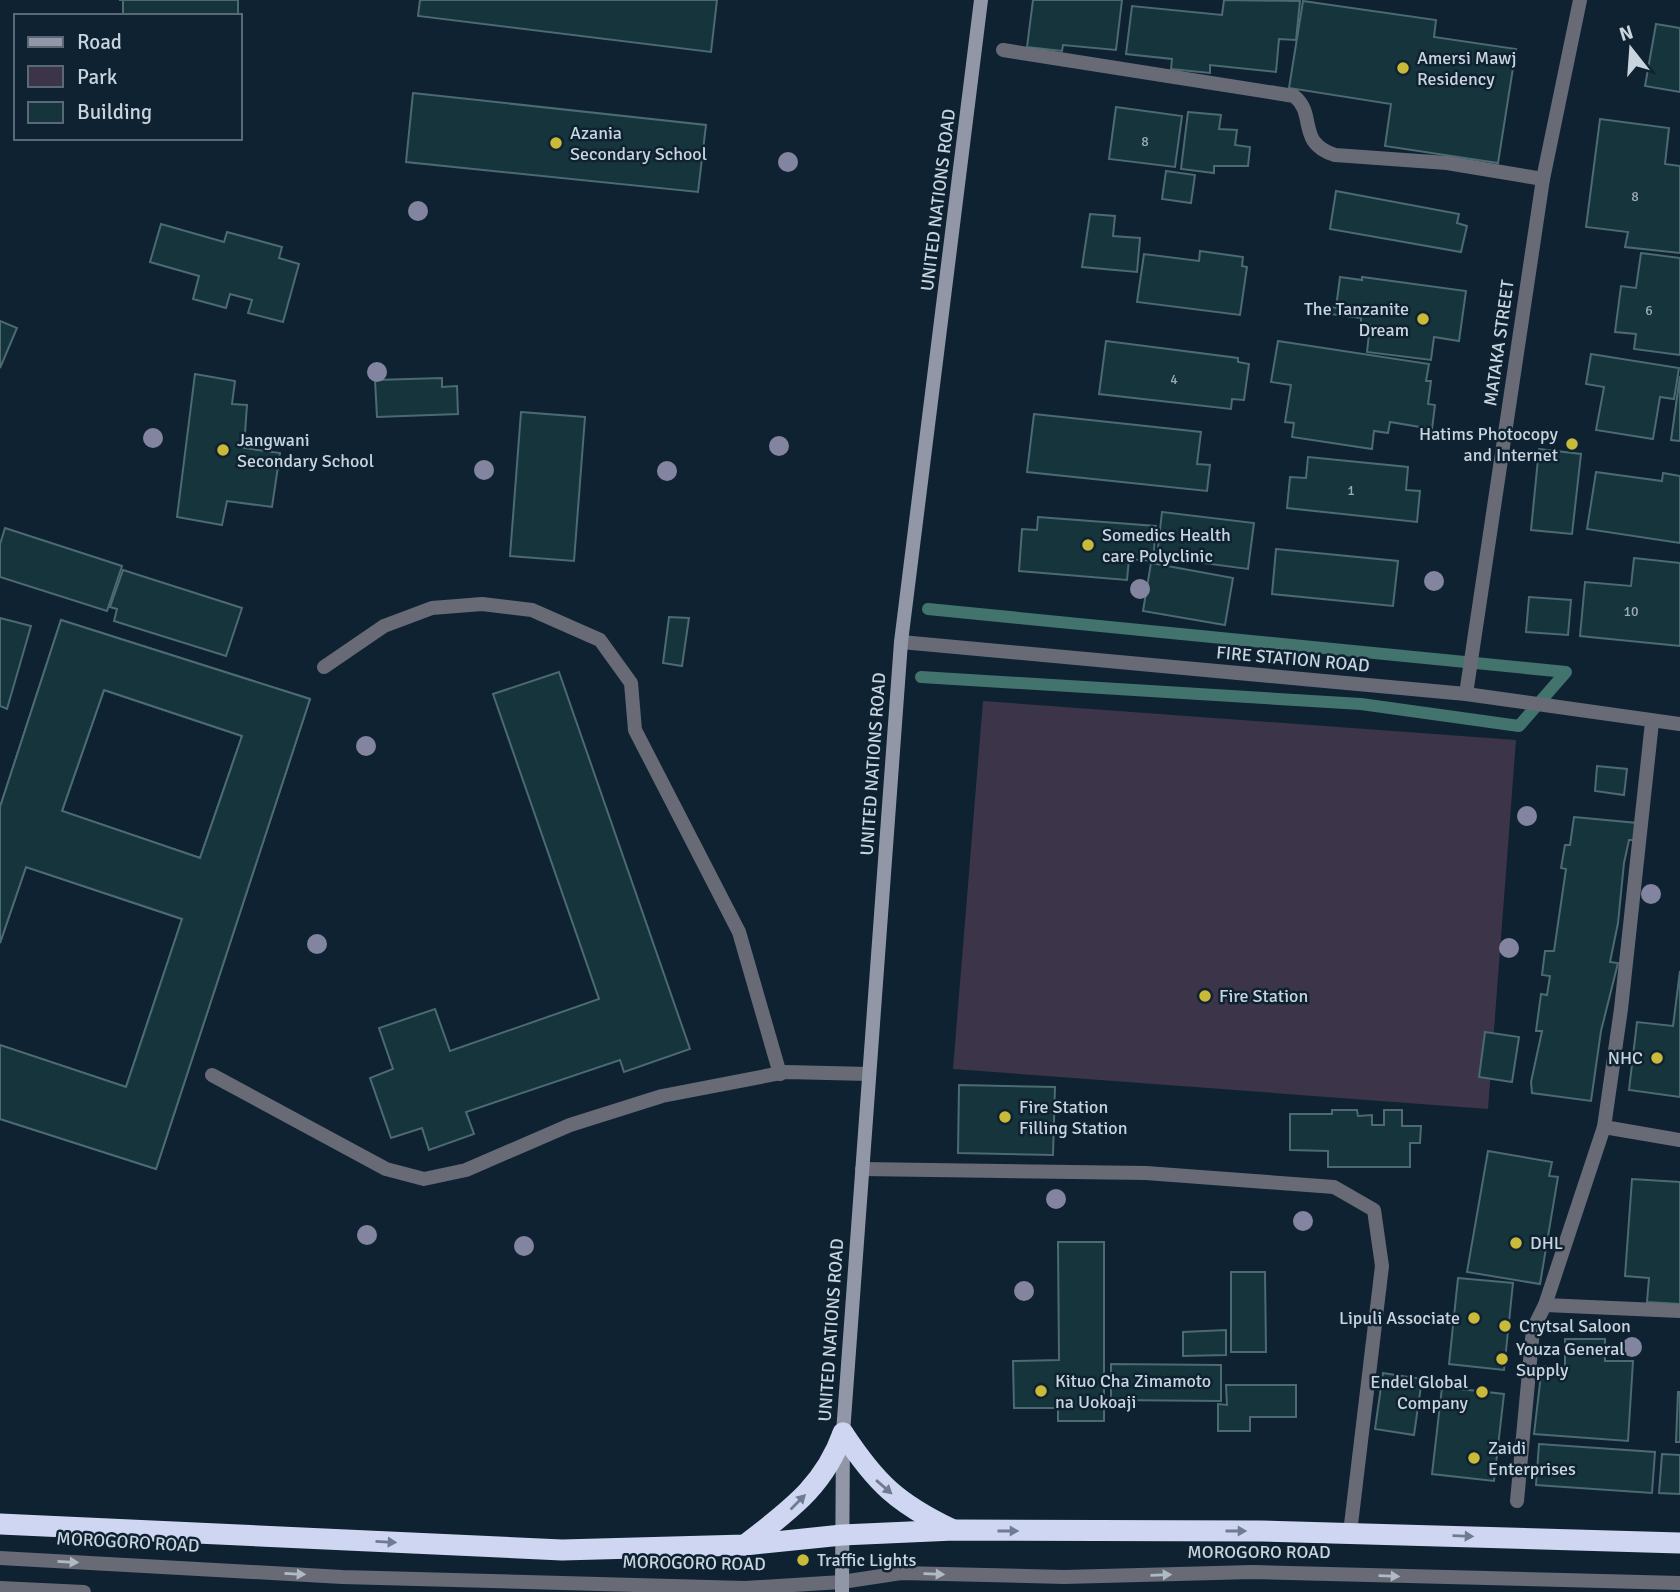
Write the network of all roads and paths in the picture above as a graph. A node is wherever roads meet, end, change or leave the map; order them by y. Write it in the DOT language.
graph roads {
  1 [pos="981,0"];
  2 [pos="1580,0"];
  3 [pos="1003,50"];
  4 [pos="1543,179"];
  5 [pos="901,642"];
  6 [pos="324,667"];
  7 [pos="1466,694"];
  8 [pos="1652,722"];
  9 [pos="1680,724"];
  10 [pos="780,1074"];
  11 [pos="869,1074"];
  12 [pos="212,1075"];
  13 [pos="1604,1127"];
  14 [pos="1680,1140"];
  15 [pos="862,1169"];
  16 [pos="1545,1305"];
  17 [pos="1680,1311"];
  18 [pos="843,1433"];
  19 [pos="1517,1501"];
  20 [pos="0,1524"];
  21 [pos="954,1530"];
  22 [pos="1350,1533"];
  23 [pos="842,1535"];
  24 [pos="1680,1543"];
  25 [pos="745,1545"];
  26 [pos="0,1558"];
  27 [pos="1680,1583"];
  28 [pos="842,1587"];
  29 [pos="0,1588"];
  30 [pos="84,1592"];
  1 -- 5 [label="street, UNITED NATIONS ROAD"];
  2 -- 4 [label="street, MATAKA STREET"];
  3 -- 4 [label="street"];
  4 -- 7 [label="street, MATAKA STREET"];
  5 -- 7 [label="street, FIRE STATION ROAD"];
  5 -- 11 [label="street, UNITED NATIONS ROAD"];
  6 -- 10 [label="street"];
  7 -- 8 [label="street, FIRE STATION ROAD"];
  8 -- 9 [label="street, FIRE STATION ROAD"];
  8 -- 13 [label="street"];
  10 -- 11 [label="street"];
  10 -- 12 [label="street"];
  11 -- 15 [label="street, UNITED NATIONS ROAD"];
  13 -- 14 [label="street"];
  13 -- 16 [label="street"];
  15 -- 18 [label="street, UNITED NATIONS ROAD"];
  15 -- 22 [label="street"];
  16 -- 17 [label="street"];
  16 -- 19 [label="street"];
  18 -- 21 [label="highway, one-way"];
  18 -- 23 [label="street, UNITED NATIONS ROAD"];
  25 -- 18 [label="highway, one-way"];
  20 -- 25 [label="highway, MOROGORO ROAD, one-way"];
  21 -- 22 [label="highway, MOROGORO ROAD, one-way"];
  21 -- 23 [label="highway, MOROGORO ROAD"];
  22 -- 24 [label="highway, MOROGORO ROAD, one-way"];
  23 -- 25 [label="highway, MOROGORO ROAD"];
  23 -- 28 [label="street, UNITED NATIONS ROAD"];
  26 -- 28 [label="street, MOROGORO ROAD, one-way"];
  28 -- 27 [label="street, MOROGORO ROAD, one-way"];
  29 -- 30 [label="street"];
}
